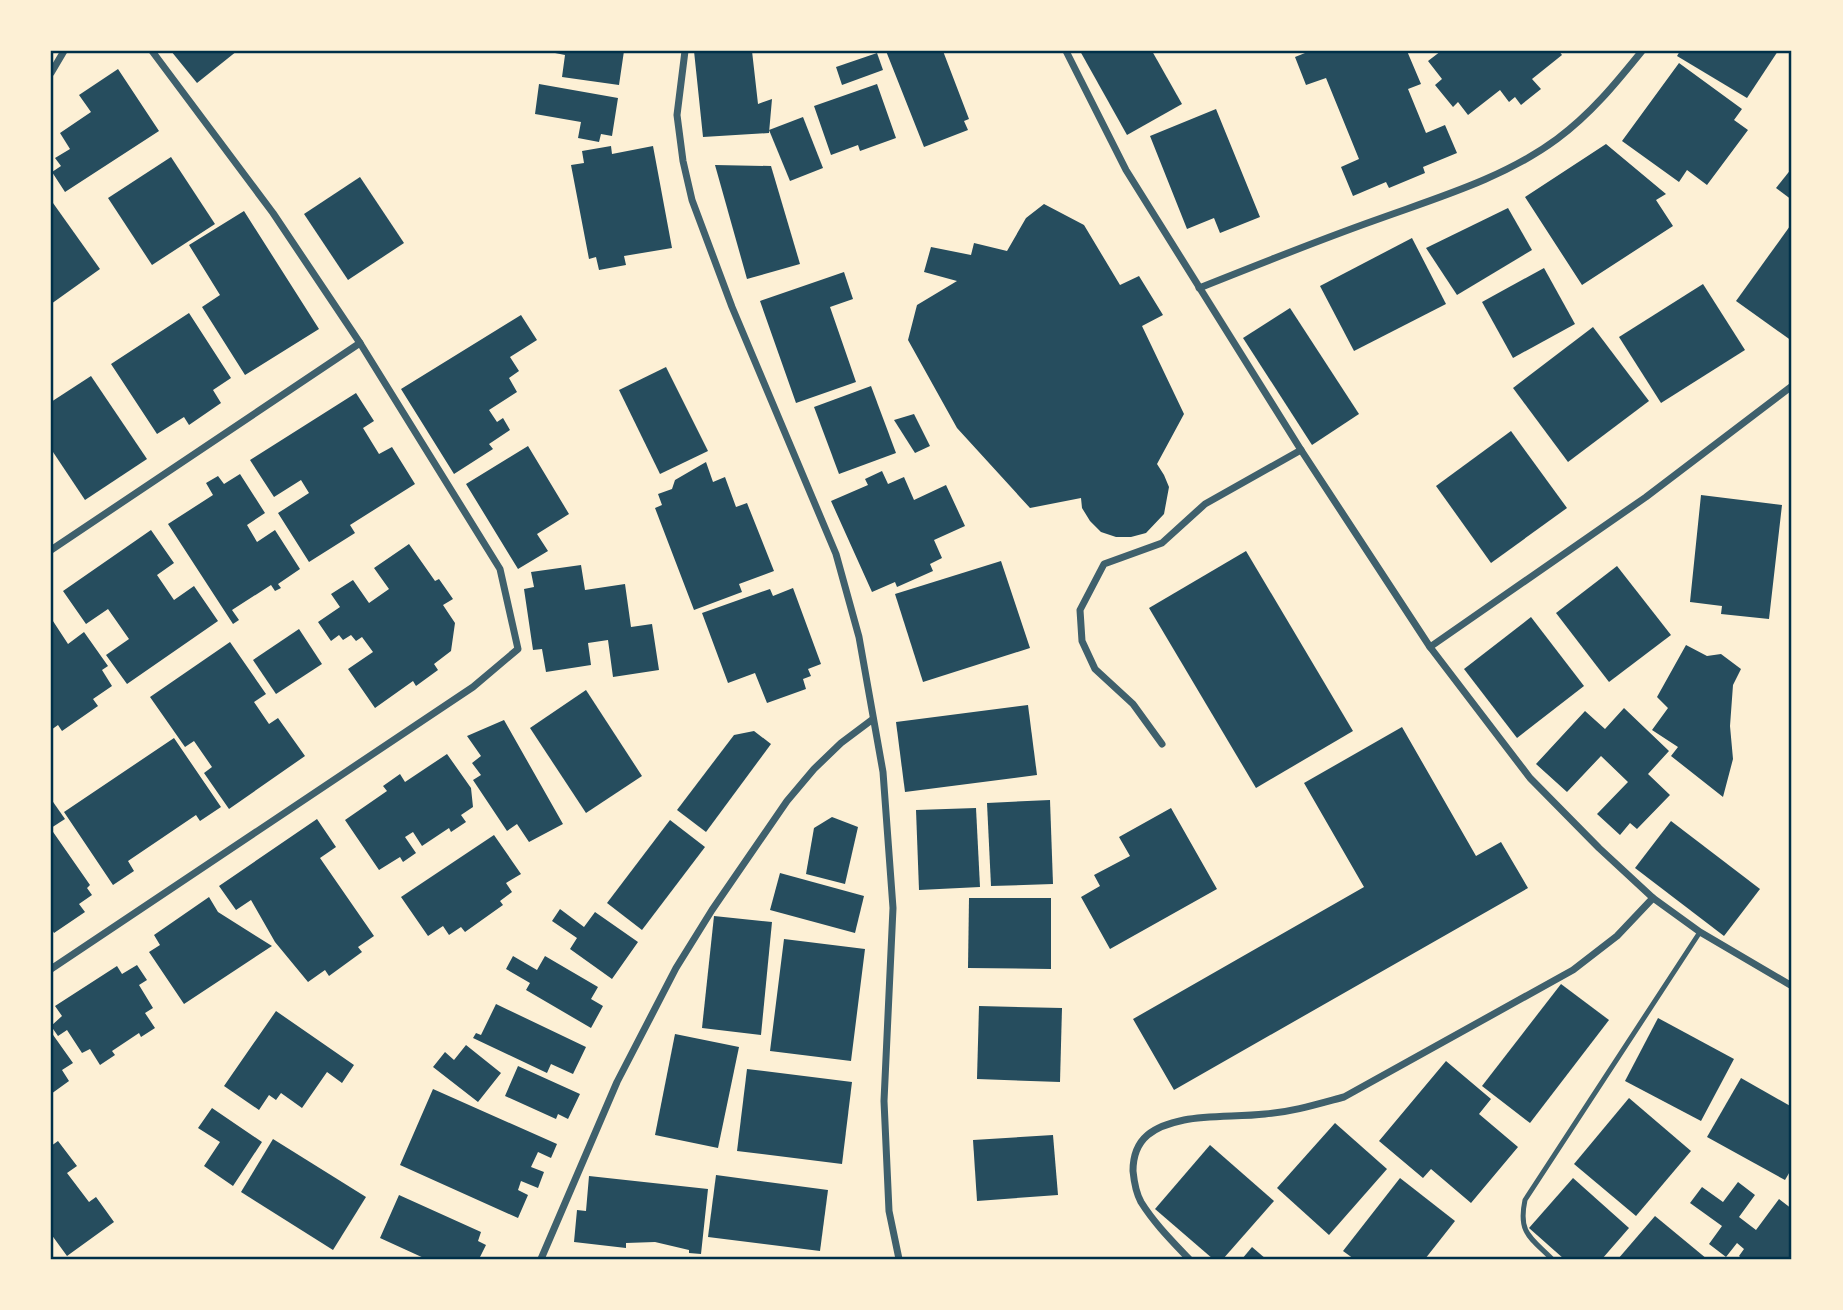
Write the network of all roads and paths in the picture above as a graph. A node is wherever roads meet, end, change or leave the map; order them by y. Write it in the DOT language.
graph roads {
  1 [pos="64,51"];
  2 [pos="152,51"];
  3 [pos="685,51"];
  4 [pos="1066,51"];
  5 [pos="1642,51"];
  6 [pos="51,73"];
  7 [pos="1199,288"];
  8 [pos="360,343"];
  9 [pos="1792,386"];
  10 [pos="1301,450"];
  11 [pos="51,550"];
  12 [pos="1430,647"];
  13 [pos="873,719"];
  14 [pos="1162,744"];
  15 [pos="1653,898"];
  16 [pos="1700,932"];
  17 [pos="51,969"];
  18 [pos="1792,986"];
  19 [pos="541,1259"];
  20 [pos="898,1259"];
  21 [pos="1189,1259"];
  22 [pos="1552,1259"];
  1 -- 6 [label="street"];
  2 -- 8 [label="street"];
  3 -- 13 [label="street"];
  4 -- 7 [label="street"];
  5 -- 7 [label="street"];
  7 -- 10 [label="street"];
  8 -- 11 [label="street"];
  8 -- 17 [label="street"];
  9 -- 12 [label="street"];
  10 -- 12 [label="street"];
  10 -- 14 [label="street"];
  12 -- 15 [label="street"];
  13 -- 19 [label="street"];
  13 -- 20 [label="street"];
  15 -- 16 [label="street"];
  15 -- 21 [label="street"];
  16 -- 18 [label="street"];
  16 -- 22 [label="lane"];
}
